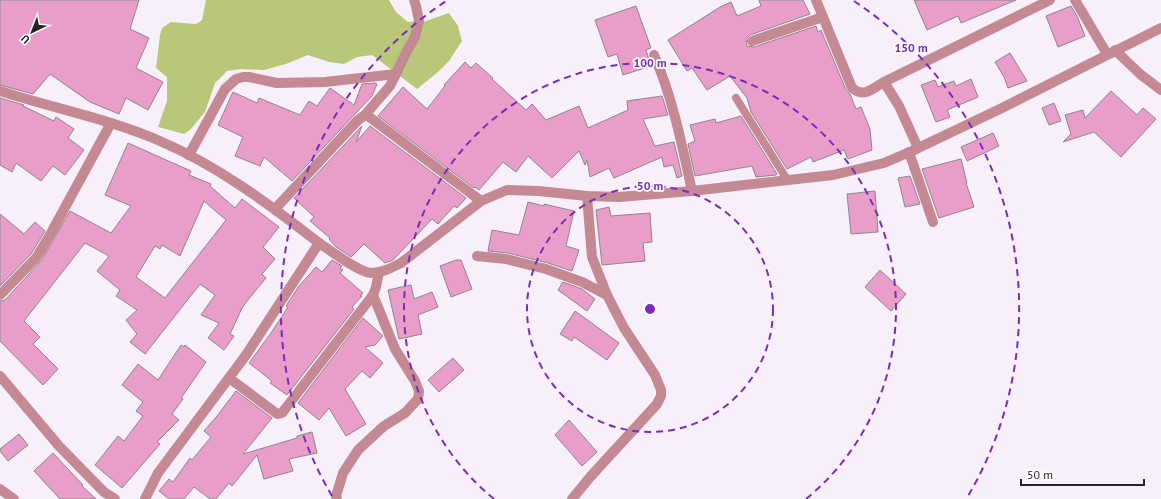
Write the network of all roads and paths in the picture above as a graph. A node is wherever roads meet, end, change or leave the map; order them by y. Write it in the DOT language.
graph roads {
  1 [pos="414,0"];
  2 [pos="816,0"];
  3 [pos="1050,0"];
  4 [pos="1076,0"];
  5 [pos="1035,3"];
  6 [pos="823,17"];
  7 [pos="1161,28"];
  8 [pos="752,41"];
  9 [pos="1111,52"];
  10 [pos="654,55"];
  11 [pos="396,74"];
  12 [pos="884,82"];
  13 [pos="1161,90"];
  14 [pos="0,91"];
  15 [pos="736,98"];
  16 [pos="364,116"];
  17 [pos="110,123"];
  18 [pos="914,150"];
  19 [pos="189,155"];
  20 [pos="788,181"];
  21 [pos="692,191"];
  22 [pos="587,196"];
  23 [pos="481,201"];
  24 [pos="275,209"];
  25 [pos="932,222"];
  26 [pos="319,243"];
  27 [pos="478,256"];
  28 [pos="378,272"];
  29 [pos="0,295"];
  30 [pos="373,295"];
  31 [pos="608,295"];
  32 [pos="0,376"];
  33 [pos="229,378"];
  34 [pos="0,489"];
  35 [pos="14,499"];
  36 [pos="115,499"];
  37 [pos="145,499"];
  38 [pos="337,499"];
  39 [pos="572,499"];
  1 -- 11 [label="street"];
  2 -- 6 [label="street"];
  3 -- 5 [label="street"];
  4 -- 9 [label="street"];
  5 -- 12 [label="street"];
  6 -- 8 [label="street"];
  6 -- 12 [label="street"];
  7 -- 9 [label="street"];
  9 -- 13 [label="street"];
  9 -- 18 [label="street"];
  10 -- 21 [label="street"];
  11 -- 16 [label="street"];
  11 -- 19 [label="street"];
  12 -- 18 [label="street"];
  14 -- 17 [label="street"];
  15 -- 20 [label="lane"];
  16 -- 23 [label="street"];
  16 -- 24 [label="street"];
  17 -- 19 [label="street"];
  17 -- 29 [label="street"];
  18 -- 20 [label="street"];
  18 -- 25 [label="street"];
  19 -- 24 [label="street"];
  20 -- 21 [label="street"];
  21 -- 22 [label="street"];
  22 -- 23 [label="street"];
  22 -- 31 [label="street"];
  23 -- 28 [label="street"];
  24 -- 26 [label="street"];
  26 -- 28 [label="street"];
  26 -- 33 [label="street"];
  27 -- 31 [label="street"];
  28 -- 30 [label="street"];
  30 -- 33 [label="street"];
  30 -- 38 [label="street"];
  31 -- 39 [label="street"];
  32 -- 36 [label="street"];
  33 -- 37 [label="street"];
  34 -- 35 [label="street"];
}
